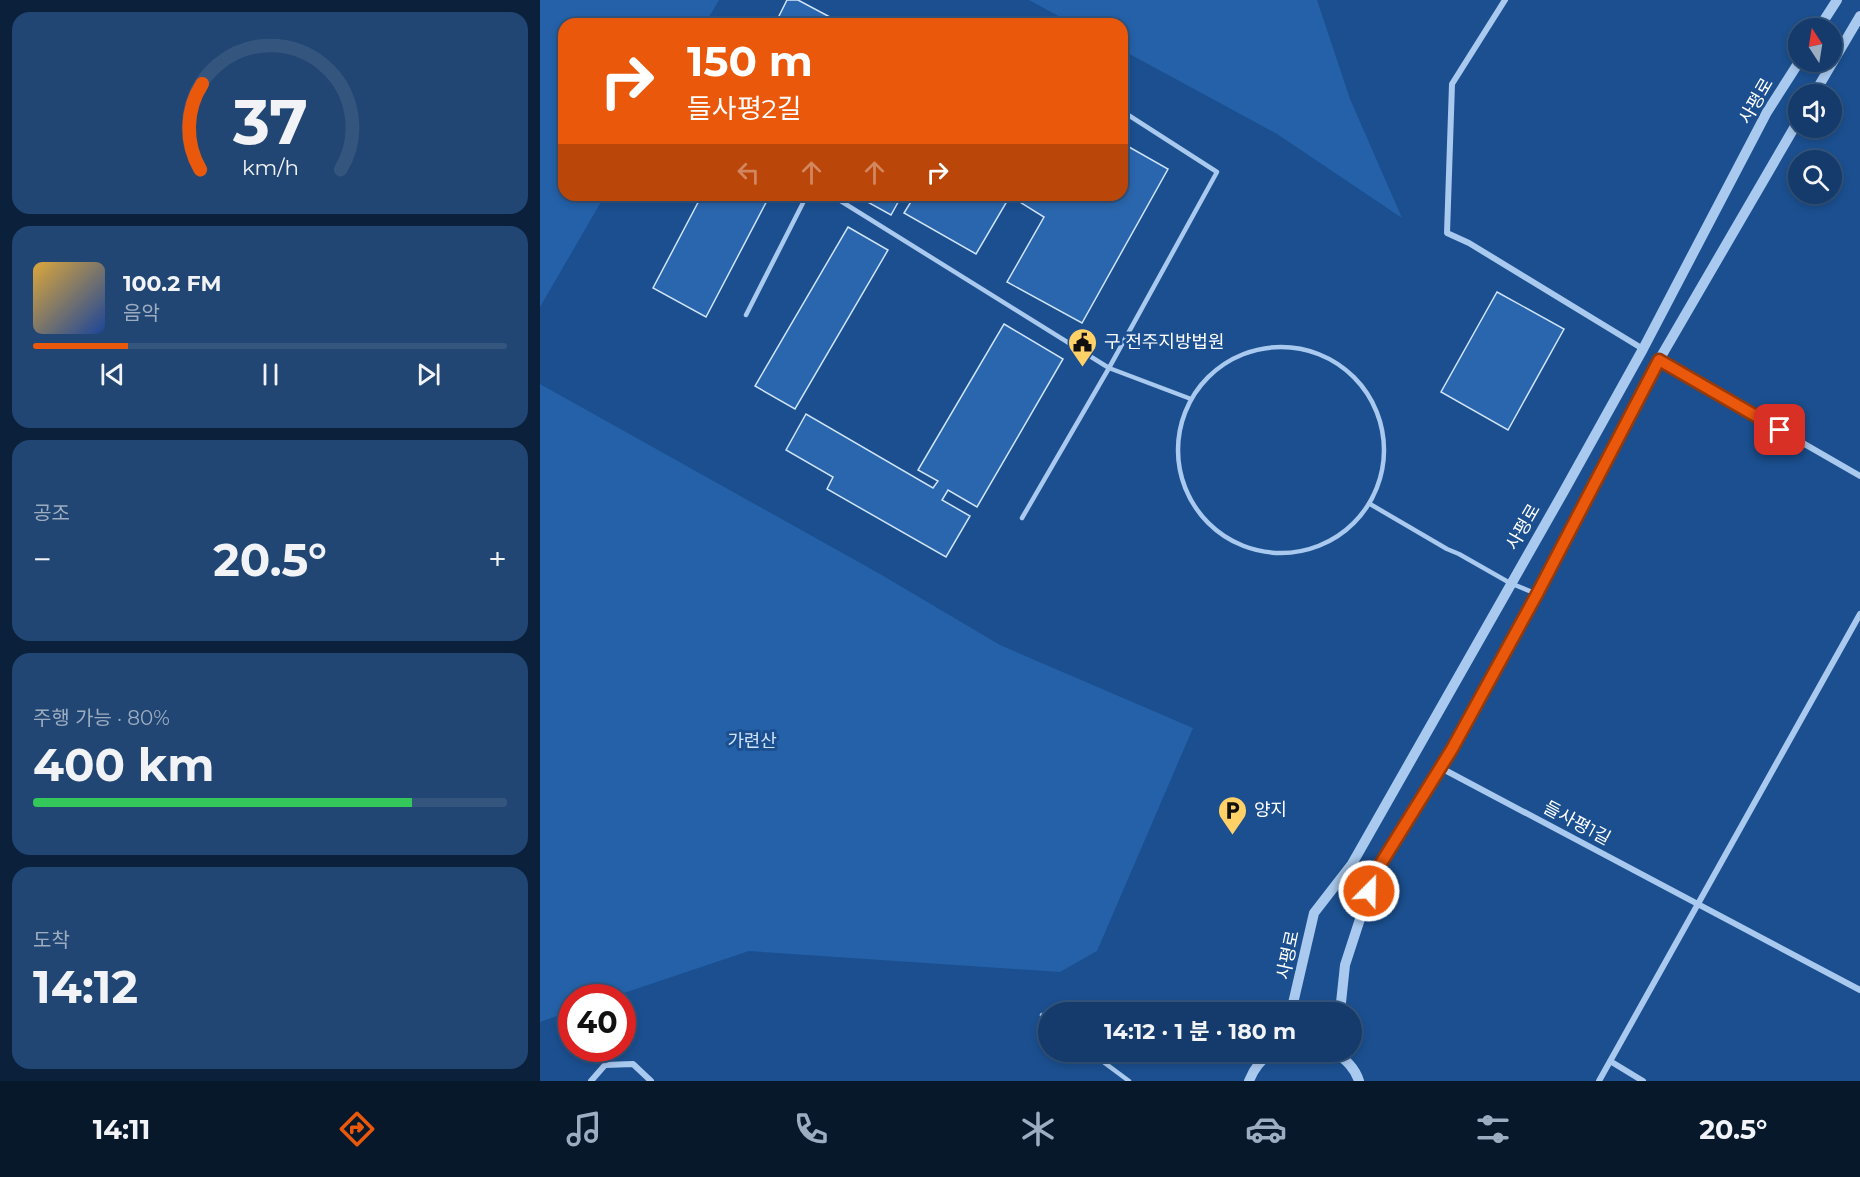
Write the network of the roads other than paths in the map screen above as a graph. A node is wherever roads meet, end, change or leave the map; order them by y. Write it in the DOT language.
graph roads {
  1 [pos="1505,0"];
  2 [pos="1837,0"];
  3 [pos="1860,16"];
  4 [pos="1825,18"];
  5 [pos="1793,72"];
  6 [pos="1820,84"];
  7 [pos="1128,115"];
  8 [pos="1788,138"];
  9 [pos="804,201"];
  10 [pos="841,201"];
  11 [pos="746,315"];
  12 [pos="1643,349"];
  13 [pos="1659,360"];
  14 [pos="1109,368"];
  15 [pos="1191,399"];
  16 [pos="1860,476"];
  17 [pos="1370,504"];
  18 [pos="1022,518"];
  19 [pos="1510,583"];
  20 [pos="1537,594"];
  21 [pos="1860,614"];
  22 [pos="1441,768"];
  23 [pos="1699,904"];
  24 [pos="1860,990"];
  25 [pos="1293,1002"];
  26 [pos="1341,1002"];
  27 [pos="1610,1061"];
  28 [pos="1103,1062"];
  29 [pos="1260,1062"];
  30 [pos="1350,1062"];
  31 [pos="591,1081"];
  32 [pos="651,1081"];
  33 [pos="1129,1081"];
  34 [pos="1249,1081"];
  35 [pos="1359,1081"];
  36 [pos="1599,1081"];
  37 [pos="1644,1081"];
  1 -- 12 [label="street"];
  2 -- 4 [label="street"];
  3 -- 6 [label="street"];
  5 -- 12 [label="street, 사평로"];
  7 -- 14 [label="lane"];
  8 -- 13 [label="street"];
  9 -- 11 [label="lane"];
  10 -- 14 [label="lane"];
  12 -- 19 [label="street, 사평로"];
  13 -- 16 [label="street"];
  13 -- 20 [label="street"];
  14 -- 15 [label="lane"];
  14 -- 18 [label="lane"];
  15 -- 17 [label="lane"];
  15 -- 17 [label="lane"];
  17 -- 19 [label="lane"];
  19 -- 20 [label="lane"];
  19 -- 25 [label="street, 사평로"];
  20 -- 22 [label="street"];
  21 -- 23 [label="street"];
  22 -- 23 [label="street, 들사평1길"];
  22 -- 26 [label="street"];
  23 -- 24 [label="street, 들사평1길"];
  23 -- 27 [label="street"];
  27 -- 36 [label="street"];
  27 -- 37 [label="street"];
  28 -- 33 [label="lane"];
  29 -- 34 [label="street"];
  30 -- 35 [label="street"];
  31 -- 32 [label="street"];
}
